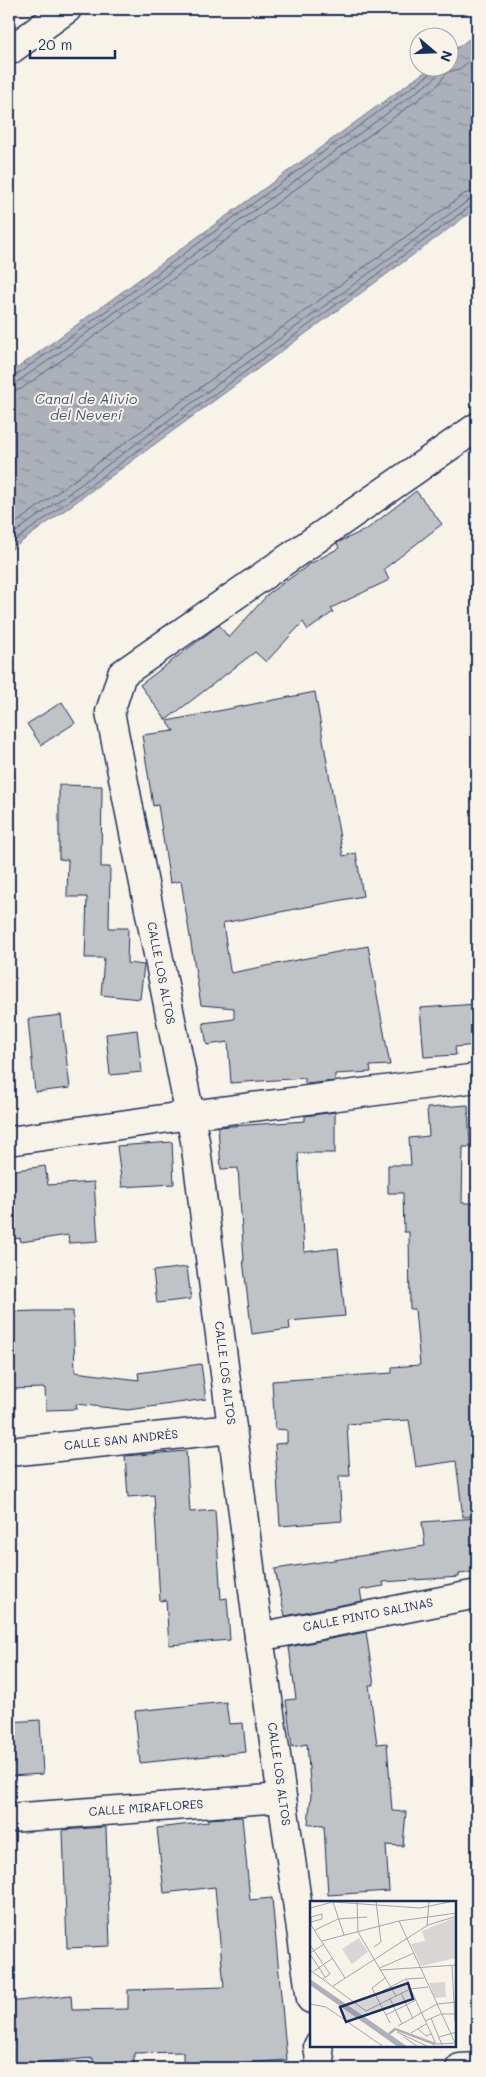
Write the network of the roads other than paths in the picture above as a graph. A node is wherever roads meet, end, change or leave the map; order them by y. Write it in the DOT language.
graph roads {
  1 [pos="67,9"];
  2 [pos="9,51"];
  3 [pos="477,427"];
  4 [pos="477,1078"];
  5 [pos="190,1115"];
  6 [pos="9,1141"];
  7 [pos="232,1429"];
  8 [pos="9,1452"];
  9 [pos="477,1594"];
  10 [pos="259,1637"];
  11 [pos="282,1798"];
  12 [pos="9,1818"];
  13 [pos="310,1992"];
  14 [pos="318,2047"];
  15 [pos="477,2067"];
  16 [pos="321,2068"];
  17 [pos="460,2068"];
  1 -- 2 [label="street"];
  3 -- 5 [label="street, CALLE LOS ALTOS"];
  4 -- 5 [label="street"];
  5 -- 6 [label="street"];
  5 -- 7 [label="street, CALLE LOS ALTOS"];
  7 -- 8 [label="street, CALLE SAN ANDRÉS"];
  7 -- 10 [label="street, CALLE LOS ALTOS"];
  9 -- 10 [label="street, CALLE PINTO SALINAS"];
  10 -- 11 [label="street, CALLE LOS ALTOS"];
  11 -- 12 [label="street, CALLE MIRAFLORES"];
  11 -- 13 [label="street, CALLE LOS ALTOS"];
  14 -- 16 [label="street"];
  15 -- 17 [label="street"];
}
